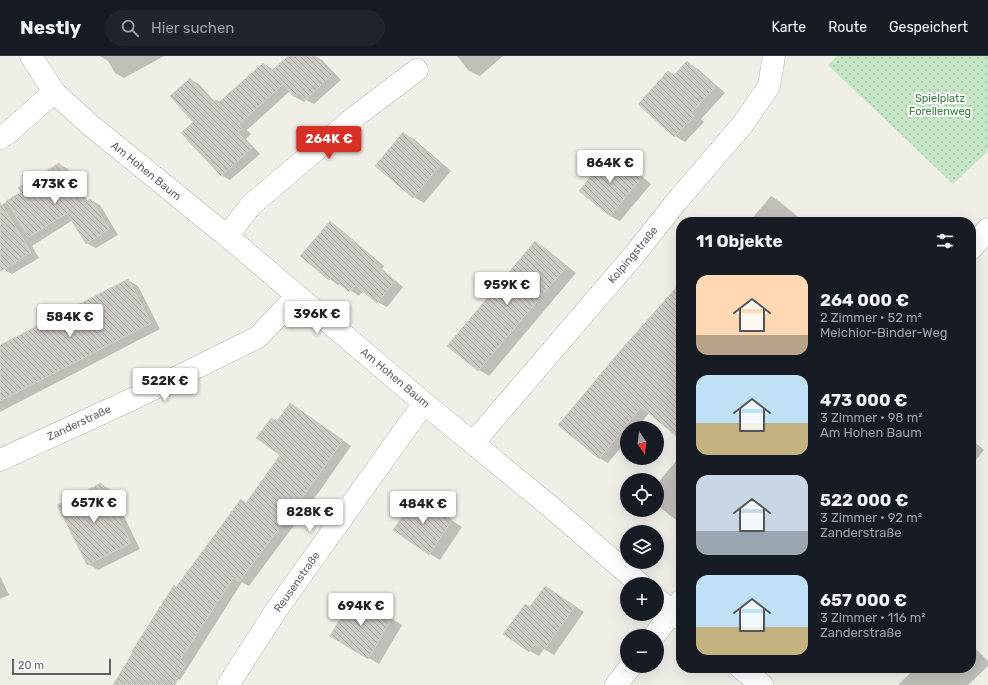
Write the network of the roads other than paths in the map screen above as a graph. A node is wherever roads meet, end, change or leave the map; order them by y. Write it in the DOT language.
graph roads {
  1 [pos="30,56"];
  2 [pos="774,56"];
  3 [pos="417,70"];
  4 [pos="54,92"];
  5 [pos="0,138"];
  6 [pos="988,230"];
  7 [pos="227,236"];
  8 [pos="976,243"];
  9 [pos="297,296"];
  10 [pos="424,403"];
  11 [pos="473,443"];
  12 [pos="0,460"];
  13 [pos="632,577"];
  14 [pos="673,608"];
  15 [pos="659,629"];
  16 [pos="625,673"];
  17 [pos="747,673"];
  18 [pos="228,685"];
  19 [pos="616,685"];
  20 [pos="762,685"];
  1 -- 4 [label="street, Am Hohen Baum"];
  2 -- 11 [label="street, Kolpingstraße"];
  3 -- 7 [label="street"];
  4 -- 5 [label="street"];
  4 -- 7 [label="street, Am Hohen Baum"];
  6 -- 8 [label="street"];
  7 -- 9 [label="street, Am Hohen Baum"];
  9 -- 10 [label="street, Am Hohen Baum"];
  9 -- 12 [label="street, Zanderstraße"];
  10 -- 11 [label="street, Am Hohen Baum"];
  10 -- 18 [label="street, Reusenstraße"];
  11 -- 13 [label="street, Am Hohen Baum"];
  14 -- 15 [label="street"];
  16 -- 19 [label="street"];
  17 -- 20 [label="street"];
}
